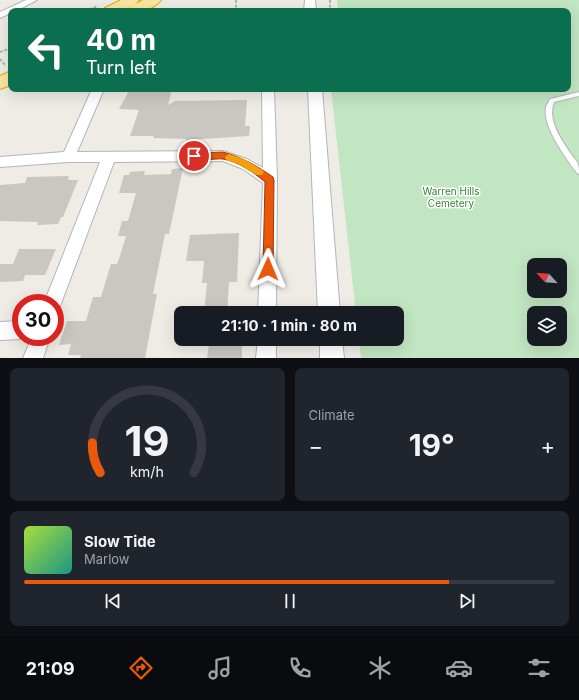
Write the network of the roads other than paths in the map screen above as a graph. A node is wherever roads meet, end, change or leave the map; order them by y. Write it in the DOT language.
graph roads {
  1 [pos="33,0"];
  2 [pos="132,0"];
  3 [pos="154,0"];
  4 [pos="15,8"];
  5 [pos="116,8"];
  6 [pos="139,8"];
  7 [pos="4,64"];
  8 [pos="0,83"];
  9 [pos="97,92"];
  10 [pos="268,92"];
  11 [pos="315,92"];
  12 [pos="579,94"];
  13 [pos="68,157"];
  14 [pos="109,157"];
  15 [pos="0,162"];
  16 [pos="579,171"];
  17 [pos="270,180"];
  18 [pos="56,294"];
  19 [pos="267,306"];
  20 [pos="329,306"];
  21 [pos="12,330"];
  22 [pos="0,331"];
  23 [pos="38,346"];
  24 [pos="267,346"];
  25 [pos="331,346"];
  26 [pos="33,358"];
  27 [pos="266,358"];
  28 [pos="332,358"];
  1 -- 4 [label="street"];
  2 -- 5 [label="highway"];
  3 -- 6 [label="highway"];
  7 -- 8 [label="highway"];
  9 -- 13 [label="street"];
  10 -- 17 [label="street"];
  11 -- 20 [label="street"];
  12 -- 16 [label="lane"];
  13 -- 14 [label="street"];
  13 -- 15 [label="street"];
  14 -- 17 [label="street"];
  14 -- 18 [label="street"];
  17 -- 19 [label="street"];
  21 -- 22 [label="street"];
  23 -- 26 [label="street"];
  24 -- 27 [label="street"];
  25 -- 28 [label="street"];
}
